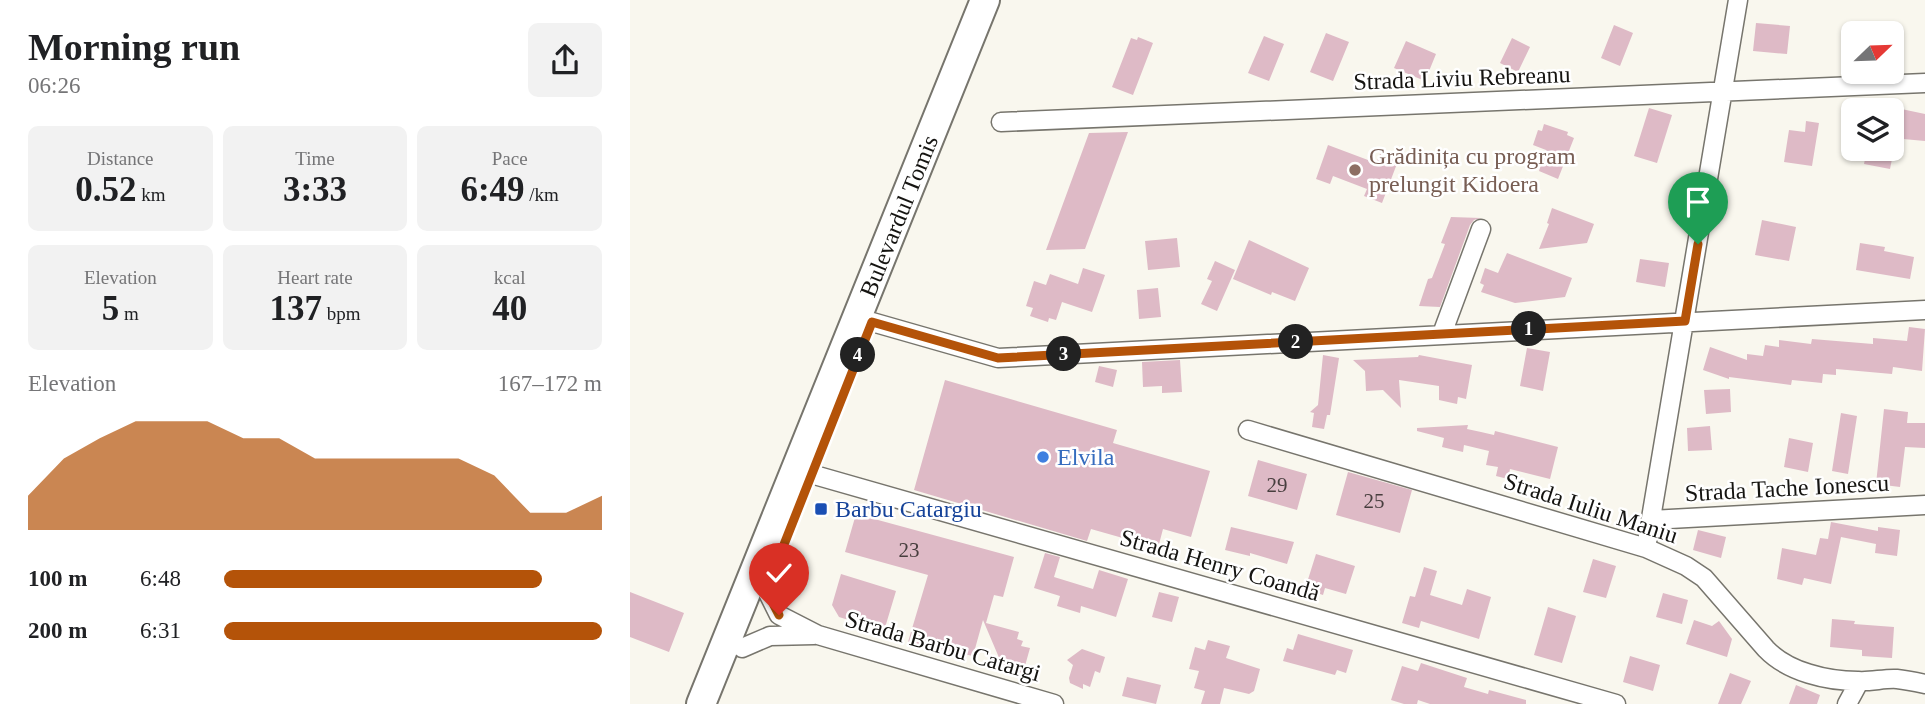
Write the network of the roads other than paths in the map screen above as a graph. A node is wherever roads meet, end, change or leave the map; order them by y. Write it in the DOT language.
graph roads {
  1 [pos="985,0"];
  2 [pos="1002,0"];
  3 [pos="1738,0"];
  4 [pos="1925,83"];
  5 [pos="1724,92"];
  6 [pos="1001,122"];
  7 [pos="1480,229"];
  8 [pos="1925,310"];
  9 [pos="1685,321"];
  10 [pos="872,322"];
  11 [pos="1442,334"];
  12 [pos="1248,430"];
  13 [pos="811,474"];
  14 [pos="1925,505"];
  15 [pos="1651,520"];
  16 [pos="1646,548"];
  17 [pos="766,590"];
  18 [pos="818,635"];
  19 [pos="742,648"];
  20 [pos="1859,681"];
  21 [pos="1925,684"];
  22 [pos="701,704"];
  23 [pos="719,704"];
  24 [pos="1054,704"];
  25 [pos="1616,704"];
  26 [pos="1847,704"];
  1 -- 22 [label="main road, Bulevardul Tomis"];
  2 -- 10 [label="main road, Bulevardul Tomis"];
  3 -- 5 [label="street"];
  4 -- 5 [label="street, Strada Liviu Rebreanu"];
  5 -- 6 [label="street, Strada Liviu Rebreanu"];
  5 -- 9 [label="street"];
  7 -- 11 [label="street"];
  8 -- 9 [label="street"];
  9 -- 11 [label="street"];
  9 -- 15 [label="street"];
  10 -- 11 [label="street"];
  10 -- 13 [label="main road, Bulevardul Tomis"];
  12 -- 16 [label="street, Strada Iuliu Maniu"];
  13 -- 17 [label="main road, Bulevardul Tomis"];
  13 -- 25 [label="street, Strada Henry Coandă"];
  14 -- 15 [label="street, Strada Tache Ionescu"];
  15 -- 16 [label="street"];
  16 -- 20 [label="street, Strada Iuliu Maniu"];
  17 -- 18 [label="street, Strada Barbu Catargi"];
  17 -- 19 [label="main road, Bulevardul Tomis"];
  18 -- 19 [label="street, Strada Barbu Catargi"];
  18 -- 24 [label="street, Strada Barbu Catargi"];
  19 -- 23 [label="main road, Bulevardul Tomis"];
  20 -- 21 [label="street, Strada Iuliu Maniu"];
  20 -- 26 [label="street"];
}
